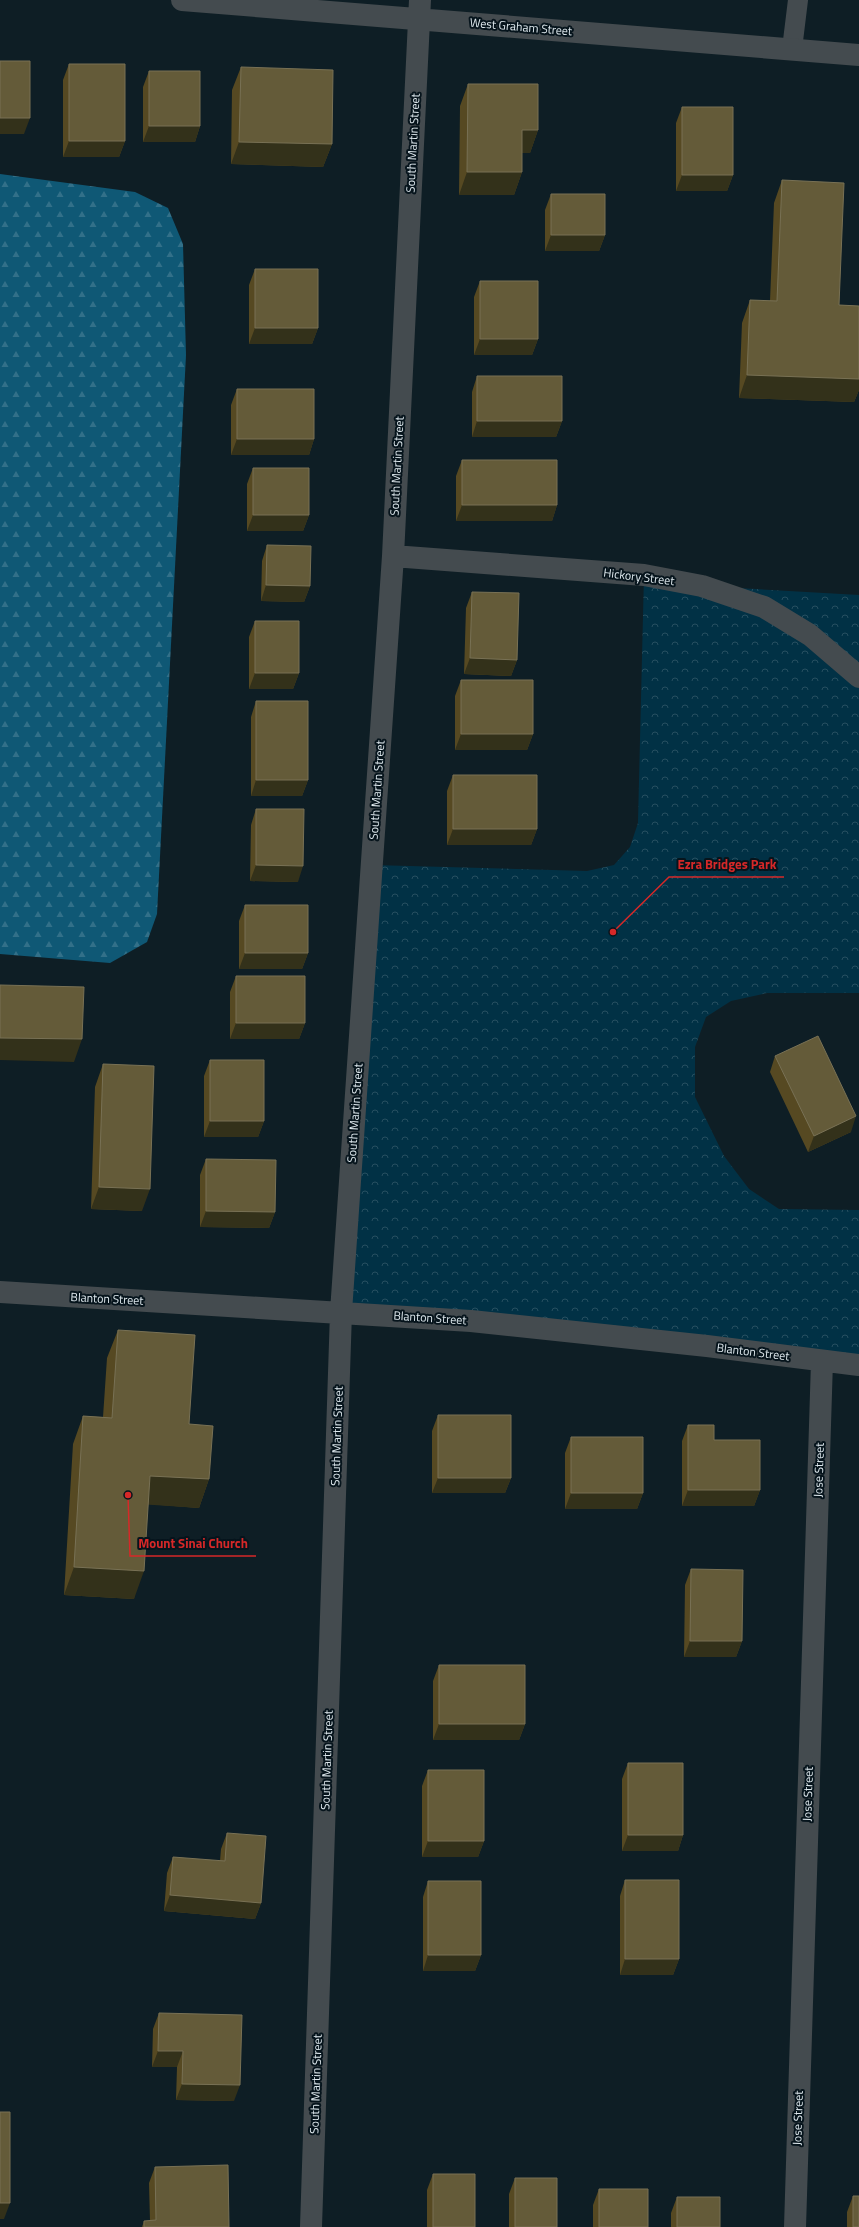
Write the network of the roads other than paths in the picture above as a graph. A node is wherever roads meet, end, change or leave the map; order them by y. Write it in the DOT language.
graph roads {
  1 [pos="182,0"];
  2 [pos="798,0"];
  3 [pos="419,10"];
  4 [pos="792,49"];
  5 [pos="859,55"];
  6 [pos="393,556"];
  7 [pos="859,678"];
  8 [pos="0,1292"];
  9 [pos="341,1312"];
  10 [pos="822,1361"];
  11 [pos="859,1365"];
  12 [pos="311,2227"];
  13 [pos="795,2227"];
  1 -- 3 [label="street, West Graham Street"];
  2 -- 4 [label="lane"];
  3 -- 4 [label="street, West Graham Street"];
  3 -- 6 [label="street, South Martin Street"];
  4 -- 5 [label="street, West Graham Street"];
  6 -- 7 [label="street, Hickory Street"];
  6 -- 9 [label="street, South Martin Street"];
  8 -- 9 [label="street, Blanton Street"];
  9 -- 10 [label="street, Blanton Street"];
  9 -- 12 [label="street, South Martin Street"];
  10 -- 11 [label="street, Blanton Street"];
  10 -- 13 [label="street, Jose Street"];
}
